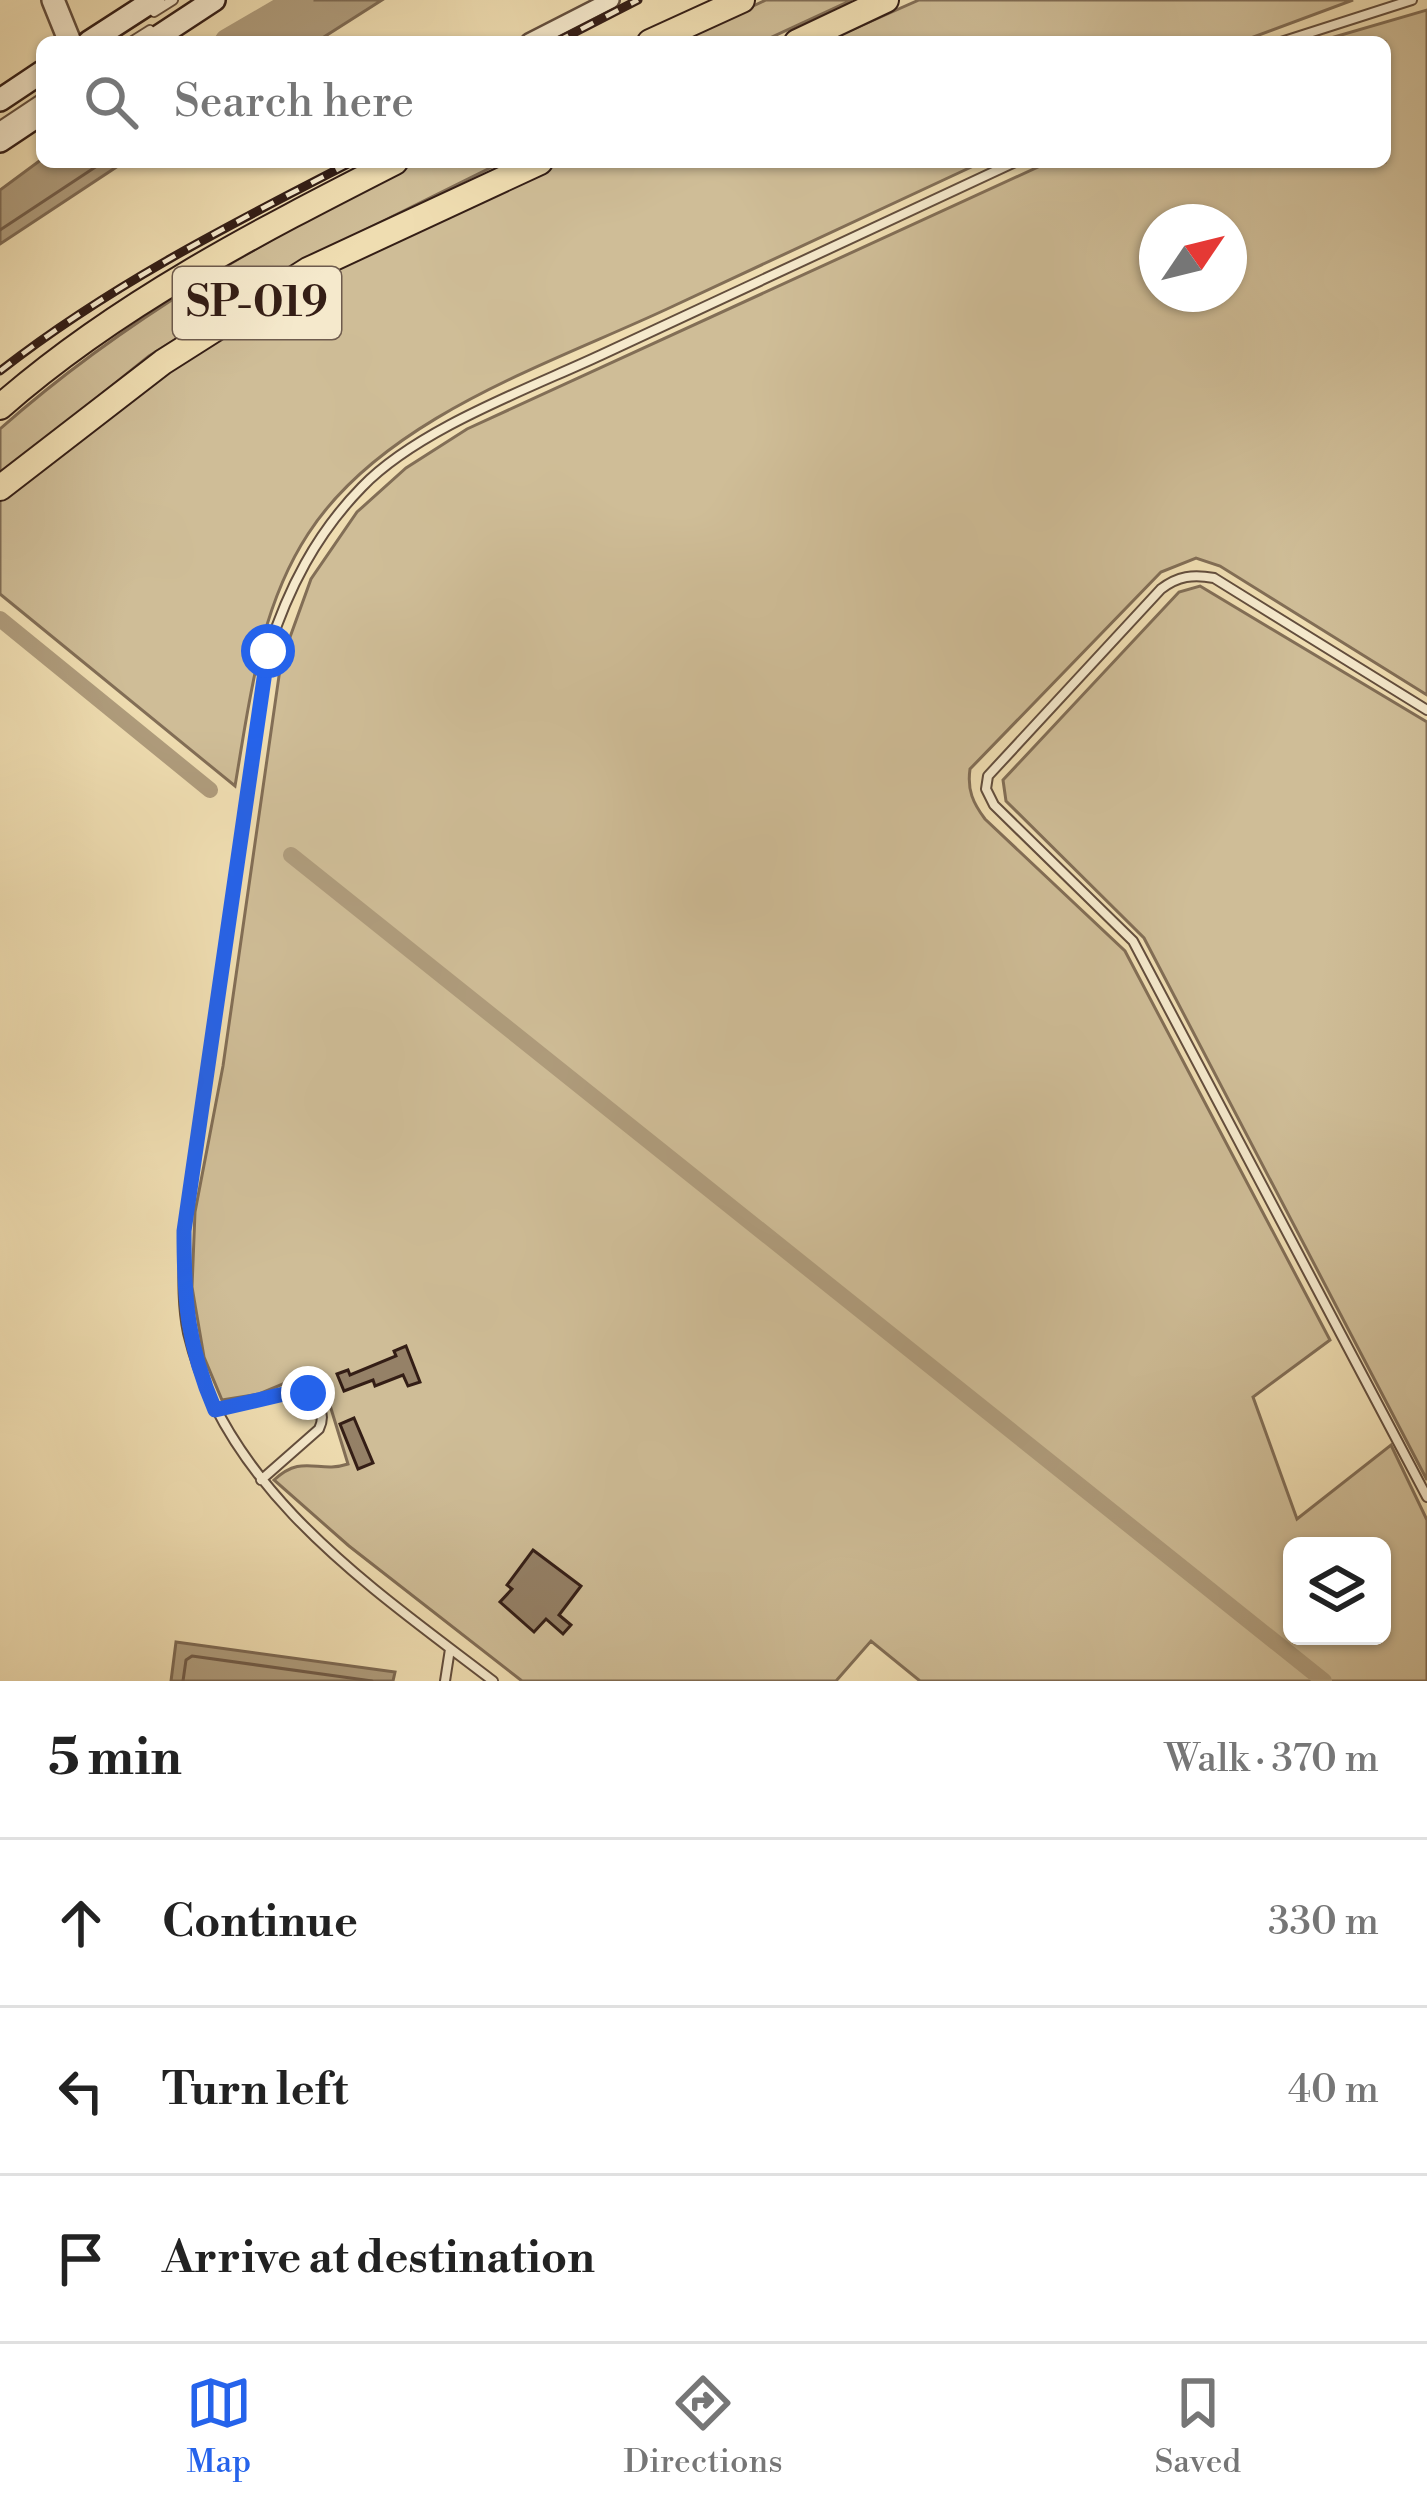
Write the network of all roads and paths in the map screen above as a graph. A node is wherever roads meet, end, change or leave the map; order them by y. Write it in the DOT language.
graph roads {
  1 [pos="53,0"];
  2 [pos="154,0"];
  3 [pos="173,0"];
  4 [pos="197,0"];
  5 [pos="214,0"];
  6 [pos="611,0"];
  7 [pos="742,0"];
  8 [pos="886,0"];
  9 [pos="1412,0"];
  10 [pos="68,36"];
  11 [pos="98,36"];
  12 [pos="117,36"];
  13 [pos="140,36"];
  14 [pos="159,36"];
  15 [pos="541,36"];
  16 [pos="663,36"];
  17 [pos="810,36"];
  18 [pos="1300,36"];
  19 [pos="36,76"];
  20 [pos="36,88"];
  21 [pos="0,100"];
  22 [pos="36,102"];
  23 [pos="0,111"];
  24 [pos="36,117"];
  25 [pos="0,126"];
  26 [pos="0,141"];
  27 [pos="383,168"];
  28 [pos="527,168"];
  29 [pos="1002,168"];
  30 [pos="0,407"];
  31 [pos="0,488"];
  32 [pos="1427,710"];
  33 [pos="215,1410"];
  34 [pos="261,1480"];
  35 [pos="1427,1498"];
  36 [pos="450,1648"];
  37 [pos="445,1681"];
  38 [pos="493,1681"];
  1 -- 10 [label="main road"];
  2 -- 11 [label="main road"];
  3 -- 12 [label="lane"];
  4 -- 13 [label="lane"];
  5 -- 14 [label="main road"];
  6 -- 15 [label="street"];
  7 -- 16 [label="main road"];
  8 -- 17 [label="main road"];
  9 -- 18 [label="lane"];
  19 -- 21 [label="main road"];
  20 -- 23 [label="lane"];
  22 -- 25 [label="lane"];
  24 -- 26 [label="main road"];
  27 -- 30 [label="main road, SP-019"];
  28 -- 31 [label="main road, SP-019"];
  29 -- 33 [label="lane"];
  32 -- 35 [label="lane"];
  33 -- 34 [label="lane"];
  33 -- 34 [label="lane"];
  34 -- 36 [label="lane"];
  36 -- 37 [label="lane"];
  36 -- 38 [label="lane"];
}
